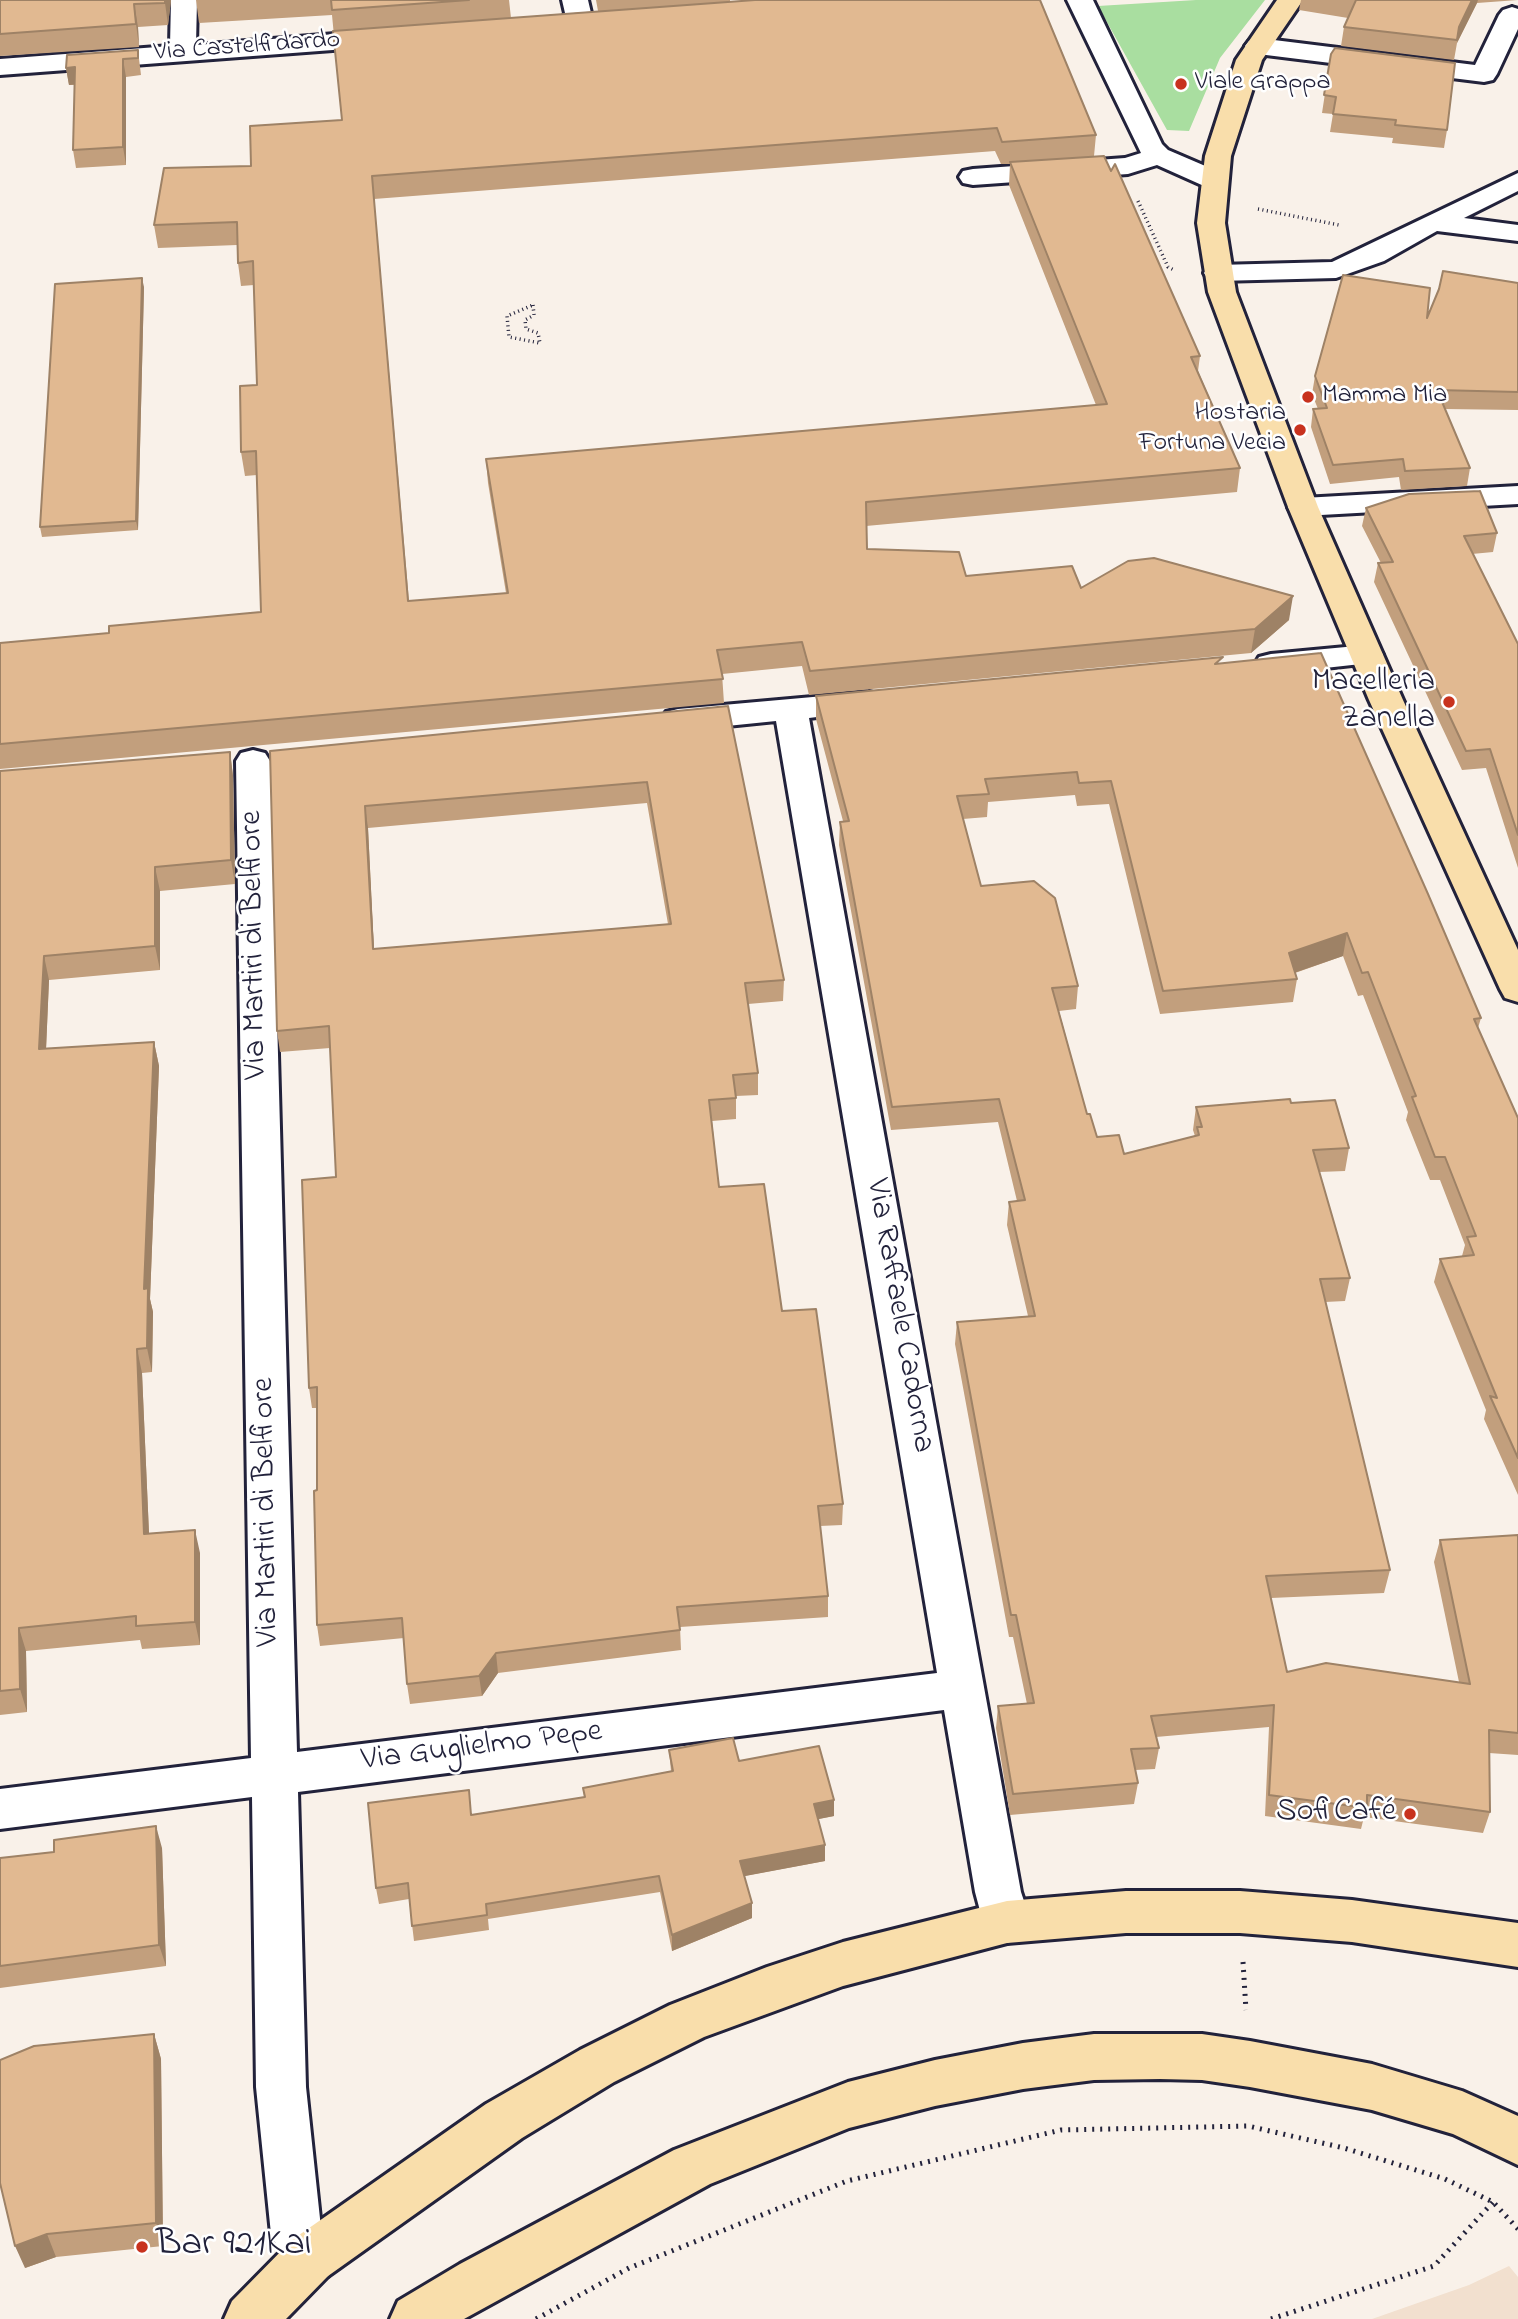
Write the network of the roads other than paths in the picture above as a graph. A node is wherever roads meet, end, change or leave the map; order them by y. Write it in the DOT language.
graph roads {
  1 [pos="184,0"];
  2 [pos="1080,0"];
  3 [pos="1290,0"];
  4 [pos="574,12"];
  5 [pos="1512,15"];
  6 [pos="601,22"];
  7 [pos="546,26"];
  8 [pos="406,36"];
  9 [pos="1258,46"];
  10 [pos="183,53"];
  11 [pos="0,67"];
  12 [pos="1157,156"];
  13 [pos="973,177"];
  14 [pos="1131,178"];
  15 [pos="1518,181"];
  16 [pos="1213,192"];
  17 [pos="1421,228"];
  18 [pos="1518,233"];
  19 [pos="1219,273"];
  20 [pos="1518,495"];
  21 [pos="1303,507"];
  22 [pos="1367,655"];
  23 [pos="1235,667"];
  24 [pos="902,699"];
  25 [pos="791,710"];
  26 [pos="653,722"];
  27 [pos="253,761"];
  28 [pos="1518,989"];
  29 [pos="963,1689"];
  30 [pos="274,1773"];
  31 [pos="0,1809"];
  32 [pos="1007,1922"];
  33 [pos="1518,1945"];
  34 [pos="1518,2141"];
  35 [pos="310,2258"];
  36 [pos="250,2319"];
  37 [pos="416,2319"];
  1 -- 10 [label="street"];
  2 -- 12 [label="street"];
  3 -- 9 [label="main road"];
  4 -- 6 [label="street"];
  4 -- 7 [label="street"];
  5 -- 9 [label="street"];
  8 -- 10 [label="street, Via Castelfidardo"];
  9 -- 16 [label="main road"];
  10 -- 11 [label="street, Via Castelfidardo"];
  12 -- 14 [label="street"];
  12 -- 16 [label="street"];
  13 -- 14 [label="street"];
  14 -- 16 [label="street"];
  15 -- 17 [label="street"];
  16 -- 19 [label="main road"];
  17 -- 18 [label="street"];
  17 -- 19 [label="street"];
  19 -- 21 [label="main road"];
  20 -- 21 [label="street"];
  21 -- 22 [label="main road"];
  22 -- 23 [label="street"];
  22 -- 28 [label="main road"];
  24 -- 25 [label="street"];
  25 -- 26 [label="street"];
  25 -- 29 [label="street, Via Raffaele Cadorna"];
  27 -- 30 [label="street, Via Martiri di Belfiore"];
  29 -- 30 [label="street, Via Guglielmo Pepe"];
  29 -- 32 [label="street, Via Raffaele Cadorna"];
  30 -- 31 [label="street, Via Guglielmo Pepe"];
  30 -- 35 [label="street, Via Martiri di Belfiore"];
  32 -- 33 [label="main road"];
  32 -- 35 [label="main road"];
  34 -- 37 [label="main road"];
  35 -- 36 [label="main road"];
}
